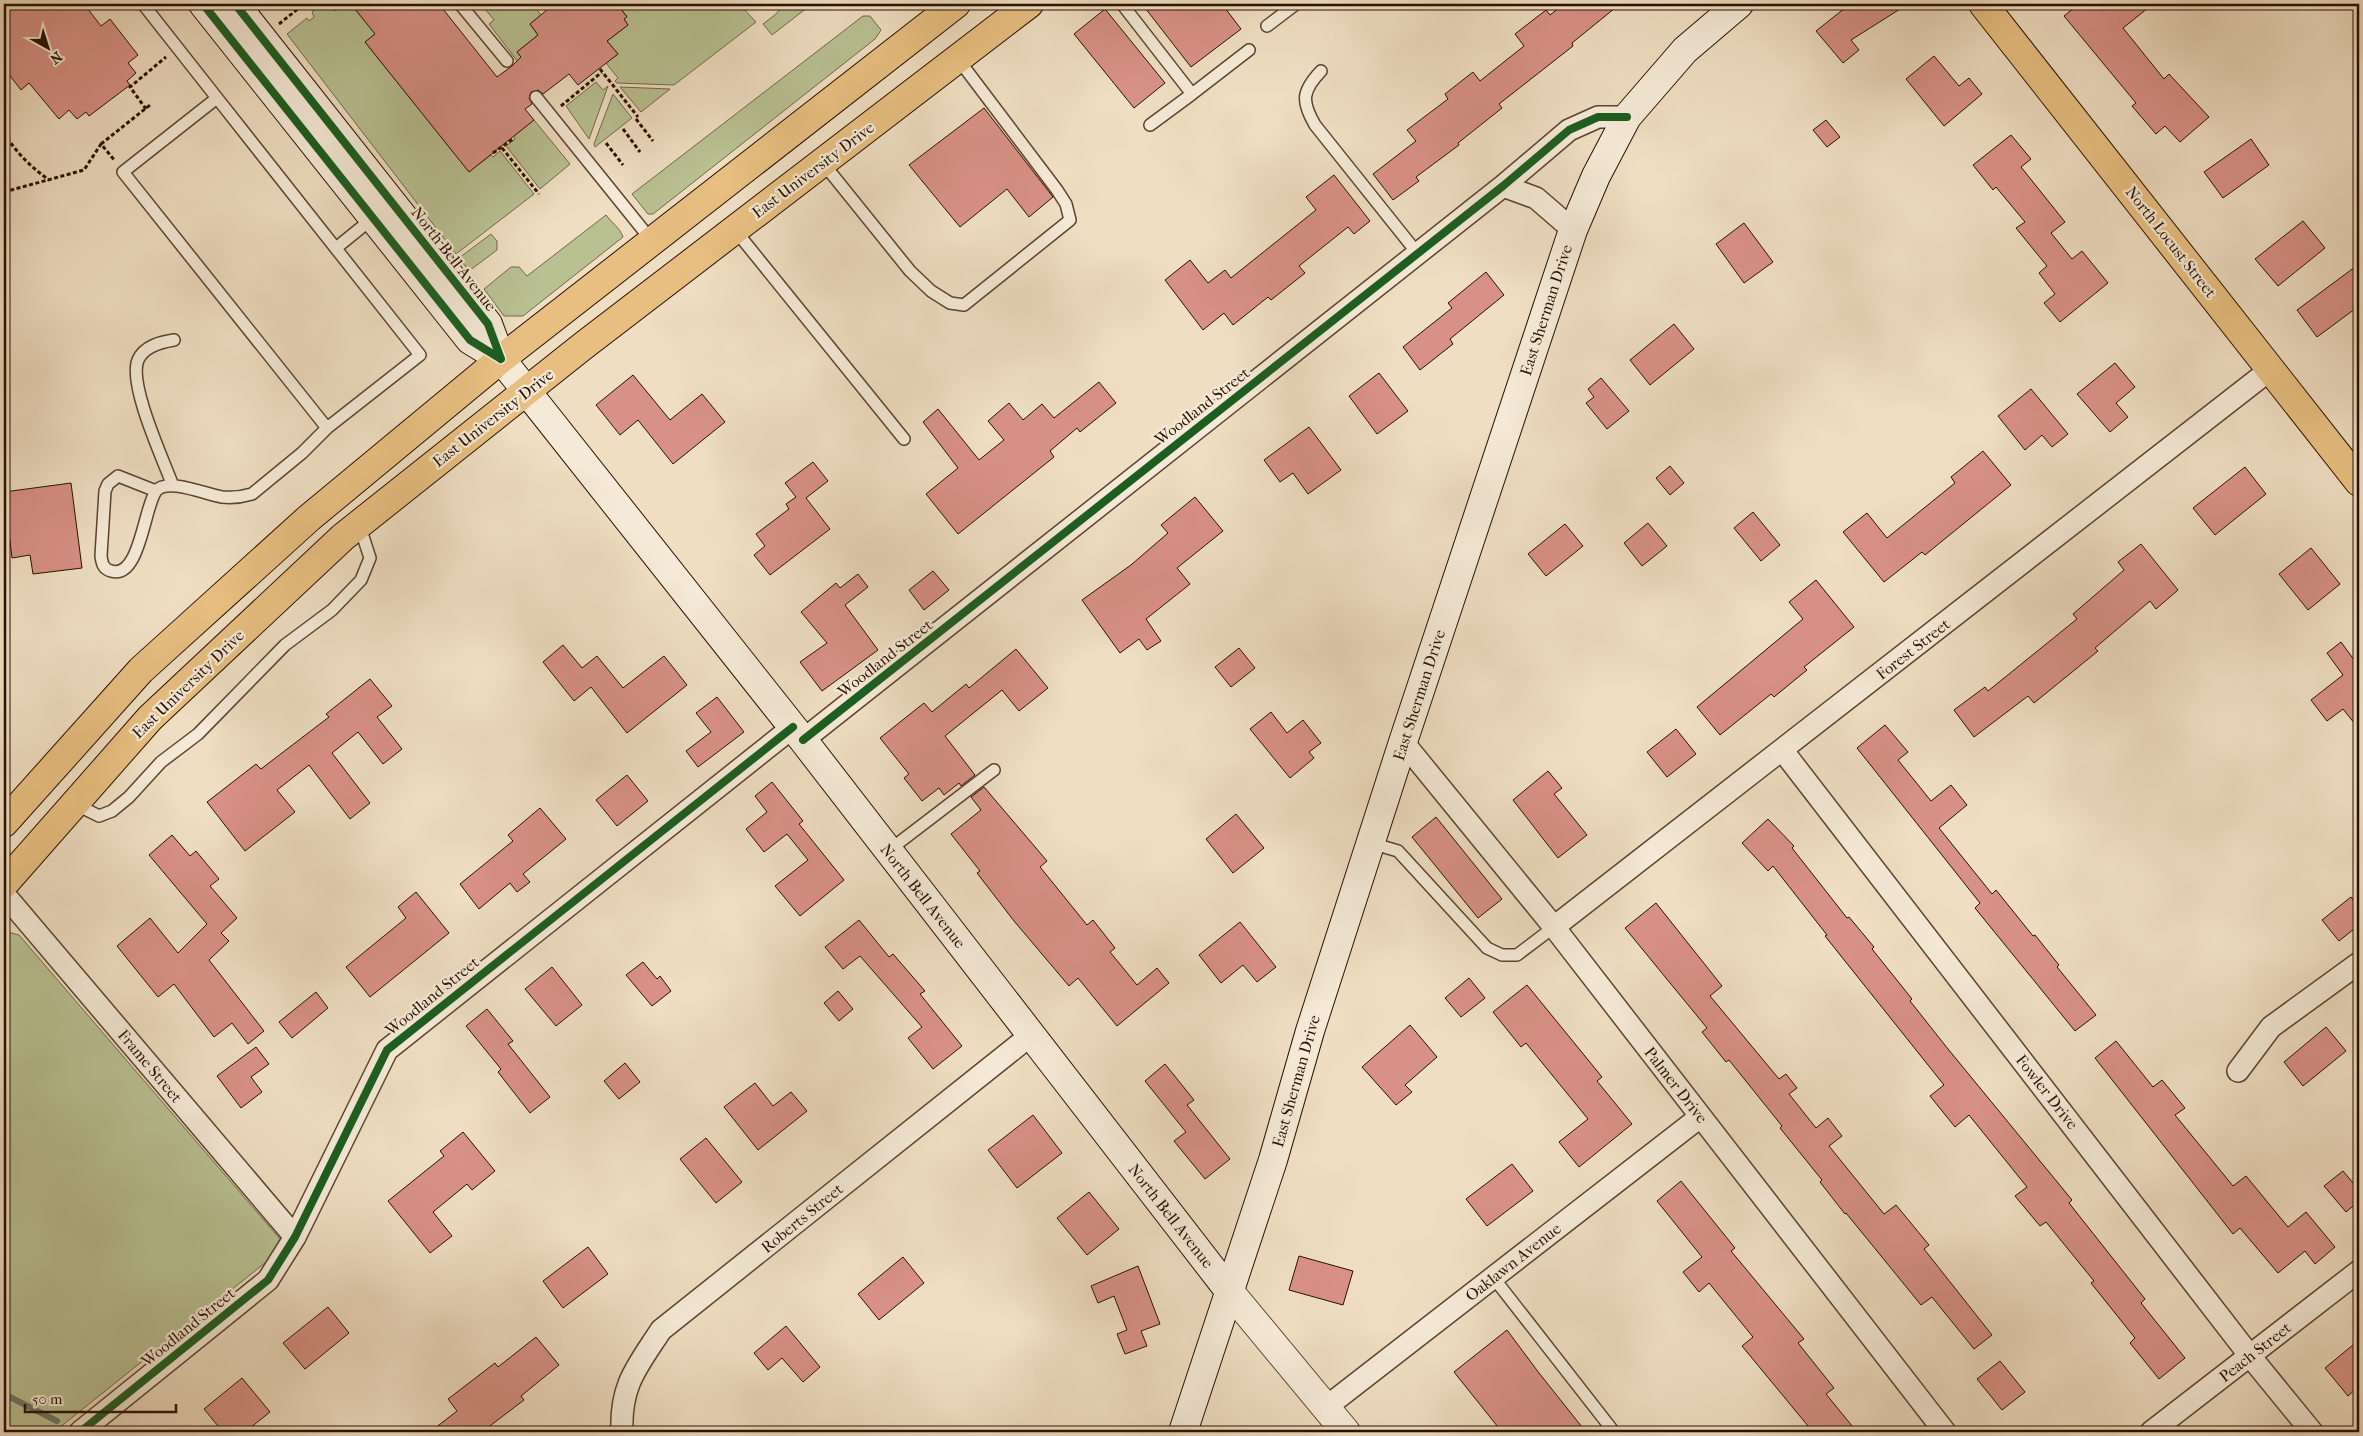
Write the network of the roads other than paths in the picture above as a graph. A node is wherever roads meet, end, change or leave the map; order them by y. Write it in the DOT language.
graph roads {
  1 [pos="143,4"];
  2 [pos="203,4"];
  3 [pos="235,4"];
  4 [pos="460,4"];
  5 [pos="956,4"];
  6 [pos="1029,4"];
  7 [pos="1122,4"];
  8 [pos="1296,4"];
  9 [pos="1739,4"];
  10 [pos="1983,4"];
  11 [pos="1267,26"];
  12 [pos="1250,50"];
  13 [pos="958,59"];
  14 [pos="507,61"];
  15 [pos="1321,71"];
  16 [pos="1192,94"];
  17 [pos="536,97"];
  18 [pos="217,98"];
  19 [pos="1627,117"];
  20 [pos="1150,125"];
  21 [pos="823,162"];
  22 [pos="1503,186"];
  23 [pos="373,218"];
  24 [pos="734,230"];
  25 [pos="1573,230"];
  26 [pos="652,241"];
  27 [pos="336,248"];
  28 [pos="1418,254"];
  29 [pos="174,340"];
  30 [pos="501,359"];
  31 [pos="2271,369"];
  32 [pos="526,392"];
  33 [pos="327,428"];
  34 [pos="904,439"];
  35 [pos="2359,482"];
  36 [pos="173,486"];
  37 [pos="156,491"];
  38 [pos="359,524"];
  39 [pos="798,734"];
  40 [pos="1403,742"];
  41 [pos="1782,751"];
  42 [pos="994,770"];
  43 [pos="74,804"];
  44 [pos="4,823"];
  45 [pos="1370,844"];
  46 [pos="888,851"];
  47 [pos="4,884"];
  48 [pos="4,894"];
  49 [pos="1554,927"];
  50 [pos="2359,963"];
  51 [pos="1031,1035"];
  52 [pos="2238,1071"];
  53 [pos="1700,1117"];
  54 [pos="295,1237"];
  55 [pos="2359,1271"];
  56 [pos="1493,1277"];
  57 [pos="1230,1292"];
  58 [pos="2250,1356"];
  59 [pos="1325,1408"];
  60 [pos="81,1432"];
  61 [pos="622,1432"];
  62 [pos="1183,1432"];
  63 [pos="1346,1432"];
  64 [pos="1614,1432"];
  65 [pos="1945,1432"];
  66 [pos="2151,1432"];
  67 [pos="2312,1432"];
  1 -- 18 [label="lane"];
  2 -- 23 [label="main road, North Bell Avenue"];
  3 -- 30 [label="main road, North Bell Avenue"];
  4 -- 14 [label="lane"];
  5 -- 26 [label="main road"];
  6 -- 13 [label="main road, East University Drive"];
  7 -- 16 [label="lane"];
  8 -- 11 [label="lane"];
  9 -- 19 [label="main road, East Sherman Drive"];
  10 -- 31 [label="main road, North Locust Street"];
  12 -- 16 [label="lane"];
  13 -- 21 [label="main road, East University Drive"];
  13 -- 21 [label="lane"];
  15 -- 28 [label="lane"];
  16 -- 20 [label="lane"];
  17 -- 26 [label="lane"];
  18 -- 27 [label="lane"];
  18 -- 33 [label="lane"];
  19 -- 22 [label="street, Woodland Street"];
  19 -- 25 [label="main road, East Sherman Drive"];
  21 -- 24 [label="main road, East University Drive"];
  22 -- 25 [label="street"];
  22 -- 28 [label="street, Woodland Street"];
  23 -- 27 [label="lane"];
  23 -- 30 [label="main road, North Bell Avenue"];
  24 -- 32 [label="main road, East University Drive"];
  24 -- 34 [label="lane"];
  25 -- 40 [label="main road, East Sherman Drive"];
  26 -- 30 [label="main road"];
  27 -- 33 [label="lane"];
  28 -- 39 [label="street, Woodland Street"];
  29 -- 36 [label="lane"];
  30 -- 32 [label="main road, North Bell Avenue"];
  30 -- 44 [label="main road"];
  31 -- 35 [label="main road, North Locust Street"];
  31 -- 41 [label="street, Forest Street"];
  32 -- 38 [label="main road, East University Drive"];
  32 -- 39 [label="main road, North Bell Avenue"];
  33 -- 36 [label="lane"];
  36 -- 37 [label="lane"];
  37 -- 37 [label="lane"];
  38 -- 43 [label="main road, East University Drive"];
  38 -- 43 [label="lane"];
  39 -- 46 [label="main road, North Bell Avenue"];
  39 -- 54 [label="street, Woodland Street"];
  40 -- 45 [label="main road, East Sherman Drive"];
  40 -- 49 [label="street, Palmer Drive"];
  41 -- 49 [label="street, Forest Street"];
  41 -- 58 [label="street, Fowler Drive"];
  42 -- 46 [label="lane"];
  43 -- 47 [label="main road, East University Drive"];
  45 -- 49 [label="lane"];
  45 -- 57 [label="main road, East Sherman Drive"];
  46 -- 51 [label="main road, North Bell Avenue"];
  48 -- 54 [label="street, Frame Street"];
  49 -- 53 [label="street, Palmer Drive"];
  50 -- 52 [label="street"];
  51 -- 57 [label="main road, North Bell Avenue"];
  51 -- 61 [label="street, Roberts Street"];
  53 -- 56 [label="street, Oaklawn Avenue"];
  53 -- 65 [label="street, Palmer Drive"];
  54 -- 60 [label="street, Woodland Street"];
  55 -- 58 [label="street, Peach Street"];
  56 -- 59 [label="street, Oaklawn Avenue"];
  56 -- 64 [label="lane"];
  57 -- 59 [label="main road, North Bell Avenue"];
  57 -- 62 [label="main road, East Sherman Drive"];
  58 -- 66 [label="street, Peach Street"];
  58 -- 67 [label="street, Fowler Drive"];
  59 -- 63 [label="main road, North Bell Avenue"];
}
